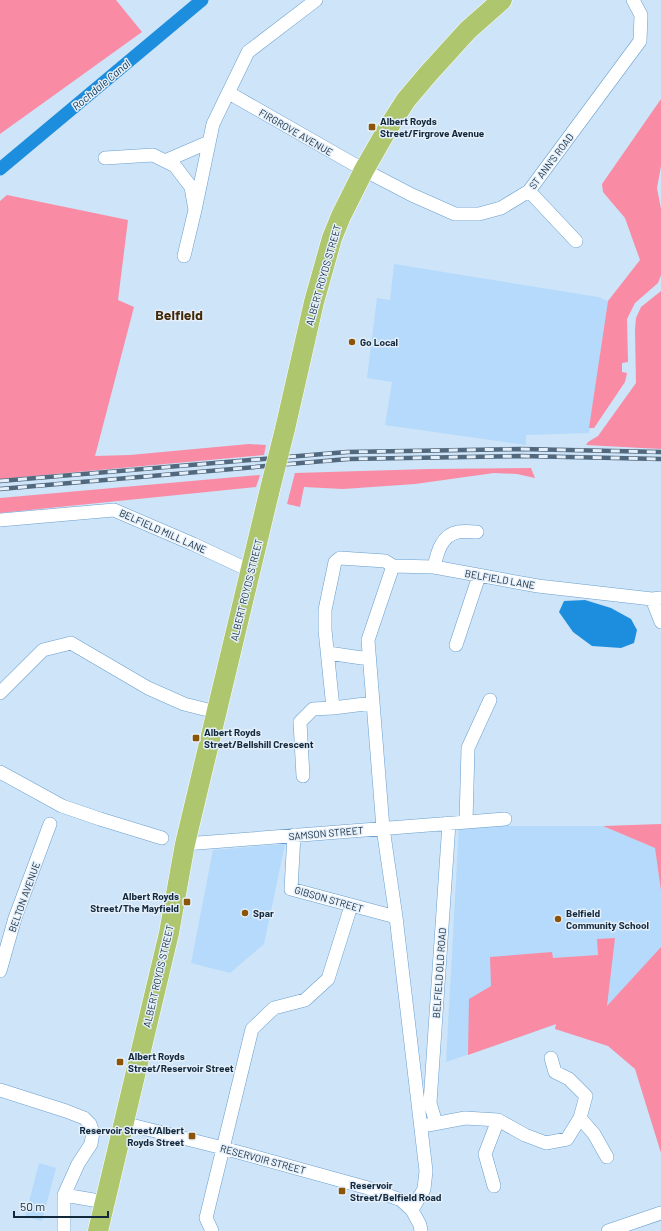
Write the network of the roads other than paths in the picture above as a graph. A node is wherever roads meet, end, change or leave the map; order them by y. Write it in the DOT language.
graph roads {
  1 [pos="316,0"];
  2 [pos="502,0"];
  3 [pos="633,0"];
  4 [pos="229,93"];
  5 [pos="209,142"];
  6 [pos="105,158"];
  7 [pos="165,161"];
  8 [pos="364,170"];
  9 [pos="529,190"];
  10 [pos="195,210"];
  11 [pos="576,241"];
  12 [pos="184,256"];
  13 [pos="0,520"];
  14 [pos="478,532"];
  15 [pos="393,566"];
  16 [pos="434,568"];
  17 [pos="250,571"];
  18 [pos="479,576"];
  19 [pos="657,598"];
  20 [pos="661,622"];
  21 [pos="456,645"];
  22 [pos="328,653"];
  23 [pos="369,656"];
  24 [pos="0,693"];
  25 [pos="490,700"];
  26 [pos="373,703"];
  27 [pos="334,708"];
  28 [pos="216,712"];
  29 [pos="0,772"];
  30 [pos="303,776"];
  31 [pos="505,819"];
  32 [pos="466,822"];
  33 [pos="449,823"];
  34 [pos="50,824"];
  35 [pos="383,828"];
  36 [pos="294,835"];
  37 [pos="162,838"];
  38 [pos="185,844"];
  39 [pos="351,906"];
  40 [pos="396,917"];
  41 [pos="0,971"];
  42 [pos="551,1058"];
  43 [pos="0,1090"];
  44 [pos="580,1118"];
  45 [pos="498,1120"];
  46 [pos="123,1123"];
  47 [pos="436,1123"];
  48 [pos="420,1126"];
  49 [pos="223,1148"];
  50 [pos="607,1157"];
  51 [pos="494,1186"];
  52 [pos="64,1195"];
  53 [pos="105,1202"];
  54 [pos="412,1210"];
  55 [pos="661,1213"];
  56 [pos="64,1231"];
  57 [pos="98,1231"];
  58 [pos="212,1231"];
  59 [pos="421,1231"];
  60 [pos="608,1231"];
  1 -- 4 [label="street"];
  2 -- 8 [label="main road, ALBERT ROYDS STREET"];
  3 -- 9 [label="street, ST ANN'S ROAD"];
  4 -- 5 [label="street"];
  4 -- 8 [label="street, FIRGROVE AVENUE"];
  5 -- 7 [label="street"];
  5 -- 10 [label="street"];
  6 -- 7 [label="street"];
  7 -- 10 [label="street"];
  8 -- 9 [label="street, ST ANN'S ROAD"];
  8 -- 17 [label="main road, ALBERT ROYDS STREET, bridge"];
  9 -- 11 [label="street"];
  10 -- 12 [label="street"];
  13 -- 17 [label="street, BELFIELD MILL LANE"];
  14 -- 16 [label="street"];
  15 -- 16 [label="street, BELFIELD LANE"];
  15 -- 22 [label="street, BELFIELD LANE"];
  15 -- 23 [label="street"];
  16 -- 18 [label="street, BELFIELD LANE"];
  17 -- 28 [label="main road, ALBERT ROYDS STREET"];
  18 -- 19 [label="street, BELFIELD LANE"];
  18 -- 21 [label="street"];
  19 -- 20 [label="street"];
  22 -- 23 [label="street"];
  22 -- 27 [label="street"];
  23 -- 26 [label="street"];
  24 -- 28 [label="street"];
  25 -- 32 [label="street"];
  26 -- 27 [label="street"];
  26 -- 35 [label="street"];
  27 -- 30 [label="street"];
  28 -- 38 [label="main road, ALBERT ROYDS STREET"];
  29 -- 37 [label="street"];
  31 -- 32 [label="street, SAMSON STREET"];
  32 -- 33 [label="street, SAMSON STREET"];
  33 -- 35 [label="street, SAMSON STREET"];
  33 -- 47 [label="street, BELFIELD OLD ROAD"];
  34 -- 41 [label="street, BELTON AVENUE"];
  35 -- 36 [label="street, SAMSON STREET"];
  35 -- 40 [label="street"];
  36 -- 38 [label="street, SAMSON STREET"];
  36 -- 39 [label="street, GIBSON STREET"];
  38 -- 46 [label="main road, ALBERT ROYDS STREET"];
  39 -- 40 [label="street, GIBSON STREET"];
  39 -- 49 [label="street"];
  40 -- 48 [label="street"];
  42 -- 44 [label="street"];
  43 -- 52 [label="street"];
  44 -- 45 [label="street"];
  44 -- 50 [label="street"];
  45 -- 47 [label="street"];
  45 -- 51 [label="street"];
  46 -- 49 [label="street, RESERVOIR STREET"];
  46 -- 53 [label="main road, ALBERT ROYDS STREET"];
  47 -- 48 [label="street"];
  48 -- 54 [label="street"];
  49 -- 54 [label="street, RESERVOIR STREET"];
  49 -- 58 [label="street"];
  52 -- 53 [label="street"];
  52 -- 56 [label="street"];
  53 -- 57 [label="main road, ALBERT ROYDS STREET"];
  54 -- 59 [label="street"];
  55 -- 60 [label="street"];
}
